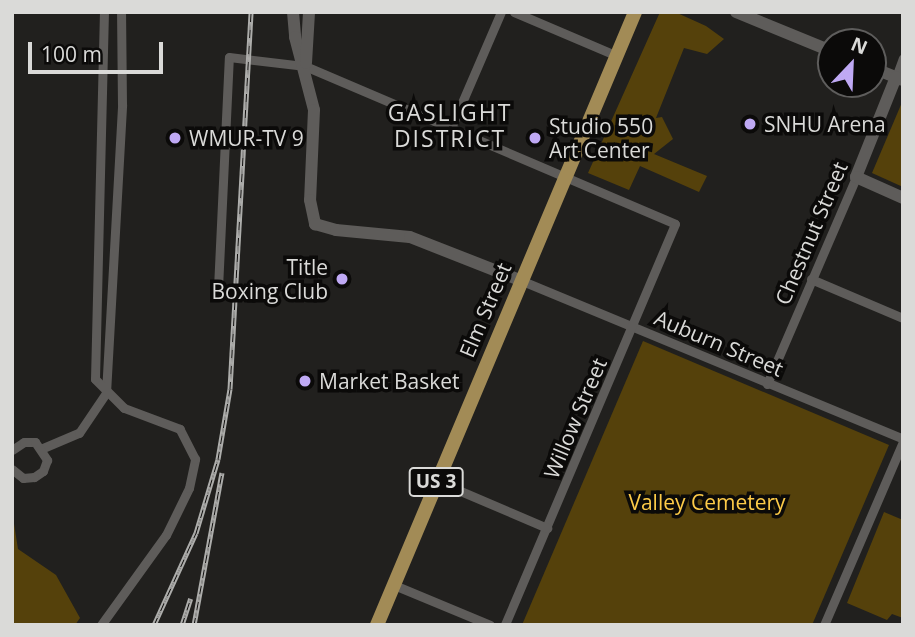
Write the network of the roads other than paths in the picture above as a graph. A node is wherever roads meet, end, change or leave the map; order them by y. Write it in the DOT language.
graph roads {
  1 [pos="104,12"];
  2 [pos="121,12"];
  3 [pos="293,12"];
  4 [pos="309,12"];
  5 [pos="501,12"];
  6 [pos="514,12"];
  7 [pos="635,12"];
  8 [pos="736,12"];
  9 [pos="817,45"];
  10 [pos="617,56"];
  11 [pos="903,58"];
  12 [pos="305,66"];
  13 [pos="900,79"];
  14 [pos="451,128"];
  15 [pos="565,176"];
  16 [pos="856,177"];
  17 [pos="903,198"];
  18 [pos="811,279"];
  19 [pos="520,280"];
  20 [pos="218,288"];
  21 [pos="903,318"];
  22 [pos="634,326"];
  23 [pos="767,384"];
  24 [pos="106,393"];
  25 [pos="903,441"];
  26 [pos="13,447"];
  27 [pos="43,449"];
  28 [pos="12,469"];
  29 [pos="437,481"];
  30 [pos="547,528"];
  31 [pos="394,585"];
  32 [pos="101,625"];
  33 [pos="377,625"];
  34 [pos="489,625"];
  35 [pos="505,625"];
  36 [pos="824,625"];
  1 -- 24 [label="street"];
  2 -- 24 [label="street"];
  3 -- 12 [label="street"];
  4 -- 12 [label="street"];
  5 -- 14 [label="street"];
  6 -- 10 [label="street"];
  7 -- 10 [label="main road, Elm Street / US 3"];
  8 -- 9 [label="street"];
  10 -- 15 [label="main road, Elm Street / US 3"];
  11 -- 13 [label="street, Chestnut Street"];
  12 -- 14 [label="street"];
  12 -- 19 [label="street"];
  12 -- 20 [label="street"];
  13 -- 16 [label="street, Chestnut Street"];
  14 -- 15 [label="street"];
  15 -- 19 [label="main road, Elm Street / US 3"];
  15 -- 22 [label="street, Willow Street"];
  16 -- 17 [label="street"];
  16 -- 18 [label="street, Chestnut Street"];
  18 -- 21 [label="street"];
  18 -- 23 [label="street, Chestnut Street"];
  19 -- 22 [label="street, Auburn Street"];
  19 -- 29 [label="main road, Elm Street / US 3"];
  22 -- 23 [label="street, Auburn Street"];
  22 -- 30 [label="street, Willow Street"];
  23 -- 25 [label="street, Auburn Street"];
  24 -- 27 [label="street"];
  24 -- 32 [label="street"];
  25 -- 36 [label="street"];
  26 -- 27 [label="street"];
  27 -- 28 [label="street"];
  29 -- 30 [label="street"];
  29 -- 31 [label="main road, Elm Street / US 3"];
  30 -- 35 [label="street, Willow Street"];
  31 -- 33 [label="main road, Elm Street / US 3"];
  31 -- 34 [label="street"];
}
